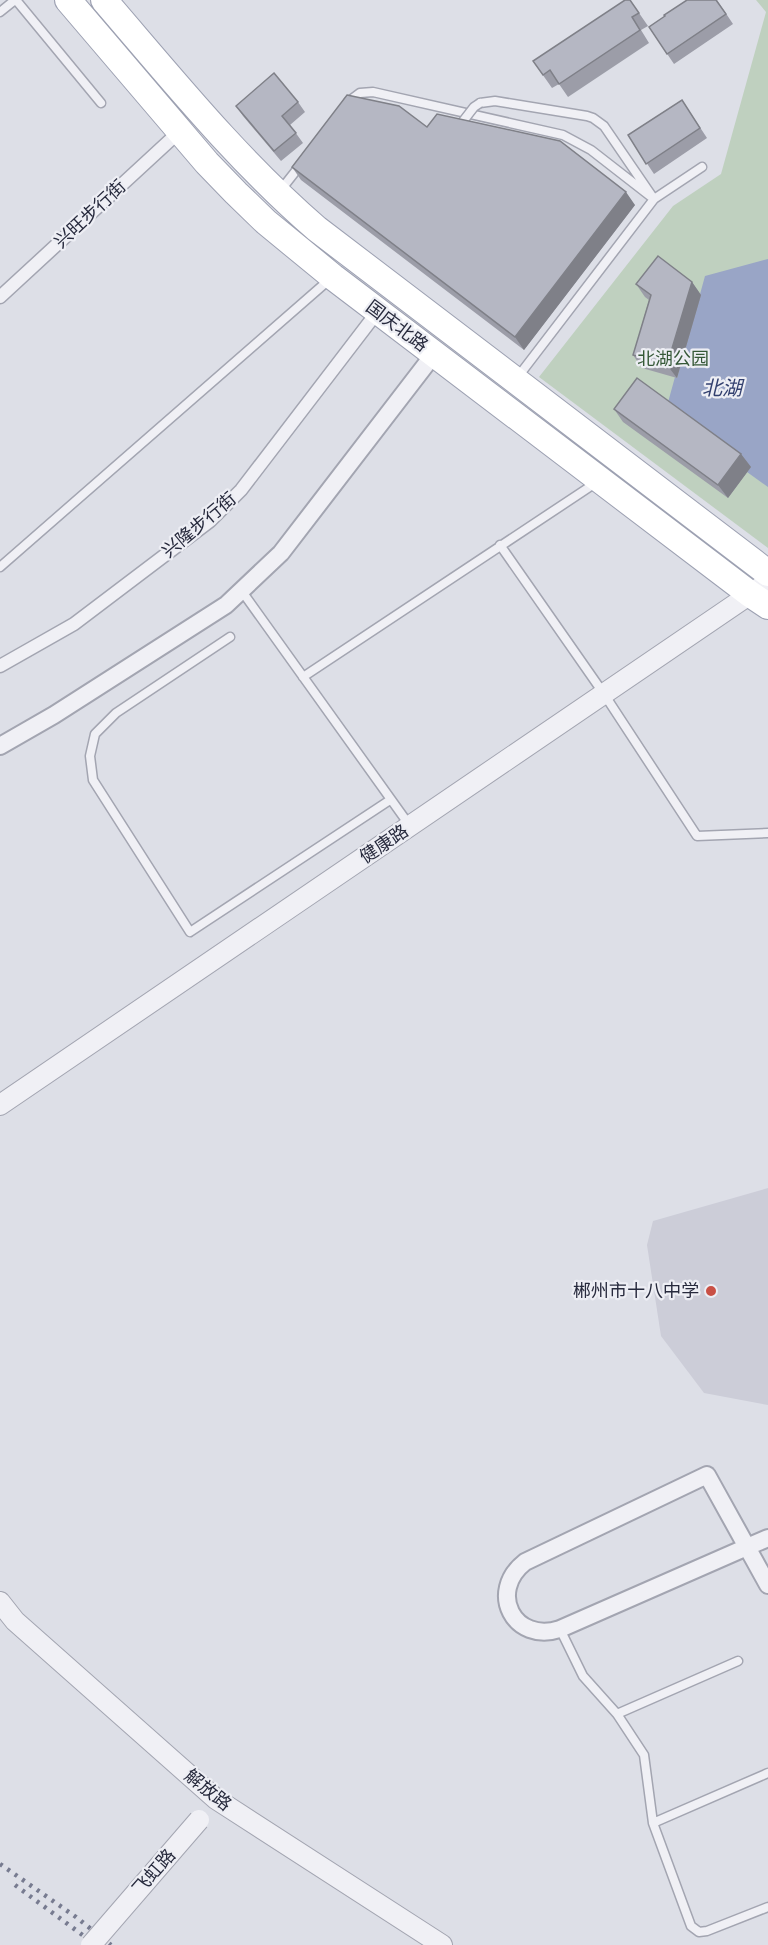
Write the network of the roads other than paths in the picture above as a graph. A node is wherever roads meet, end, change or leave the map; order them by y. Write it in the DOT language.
graph roads {
  1 [pos="16,0"];
  2 [pos="68,0"];
  3 [pos="104,0"];
  4 [pos="0,12"];
  5 [pos="101,103"];
  6 [pos="342,111"];
  7 [pos="180,131"];
  8 [pos="450,139"];
  9 [pos="306,157"];
  10 [pos="702,167"];
  11 [pos="278,194"];
  12 [pos="654,199"];
  13 [pos="333,277"];
  14 [pos="0,297"];
  15 [pos="378,311"];
  16 [pos="435,354"];
  17 [pos="515,381"];
  18 [pos="600,480"];
  19 [pos="500,545"];
  20 [pos="0,567"];
  21 [pos="768,573"];
  22 [pos="241,590"];
  23 [pos="762,594"];
  24 [pos="230,637"];
  25 [pos="0,666"];
  26 [pos="303,677"];
  27 [pos="604,694"];
  28 [pos="0,746"];
  29 [pos="390,800"];
  30 [pos="410,826"];
  31 [pos="768,833"];
  32 [pos="0,1105"];
  33 [pos="768,1538"];
  34 [pos="747,1547"];
  35 [pos="768,1585"];
  36 [pos="0,1602"];
  37 [pos="560,1629"];
  38 [pos="738,1661"];
  39 [pos="617,1714"];
  40 [pos="768,1773"];
  41 [pos="216,1800"];
  42 [pos="653,1823"];
  43 [pos="768,1907"];
  44 [pos="91,1945"];
  45 [pos="442,1945"];
  1 -- 4 [label="lane"];
  1 -- 5 [label="lane"];
  2 -- 7 [label="main road, 国庆北路"];
  3 -- 11 [label="main road, 国庆北路"];
  6 -- 12 [label="lane"];
  7 -- 13 [label="main road, 国庆北路"];
  7 -- 14 [label="street, 兴旺步行街"];
  8 -- 12 [label="lane, bridge"];
  9 -- 11 [label="lane"];
  10 -- 12 [label="lane"];
  11 -- 17 [label="main road, 国庆北路"];
  12 -- 17 [label="lane"];
  13 -- 15 [label="main road, 国庆北路"];
  13 -- 20 [label="lane"];
  15 -- 16 [label="main road, 国庆北路"];
  15 -- 25 [label="street, 兴隆步行街"];
  16 -- 18 [label="main road, 国庆北路"];
  16 -- 22 [label="street"];
  17 -- 21 [label="main road, 国庆北路"];
  18 -- 19 [label="lane"];
  18 -- 23 [label="main road, 国庆北路"];
  19 -- 26 [label="lane"];
  19 -- 27 [label="lane"];
  22 -- 26 [label="lane"];
  22 -- 28 [label="street"];
  23 -- 27 [label="street, 健康路"];
  24 -- 29 [label="lane"];
  26 -- 29 [label="lane"];
  27 -- 30 [label="street, 健康路"];
  27 -- 31 [label="lane"];
  29 -- 30 [label="lane"];
  30 -- 32 [label="street, 健康路"];
  33 -- 34 [label="street"];
  34 -- 35 [label="street"];
  34 -- 37 [label="street"];
  34 -- 37 [label="street"];
  36 -- 41 [label="street, 解放路"];
  37 -- 39 [label="lane"];
  38 -- 39 [label="lane"];
  39 -- 42 [label="lane"];
  40 -- 42 [label="lane"];
  41 -- 44 [label="street, 飞虹路, bridge"];
  41 -- 45 [label="street, 解放路"];
  42 -- 43 [label="lane"];
}
